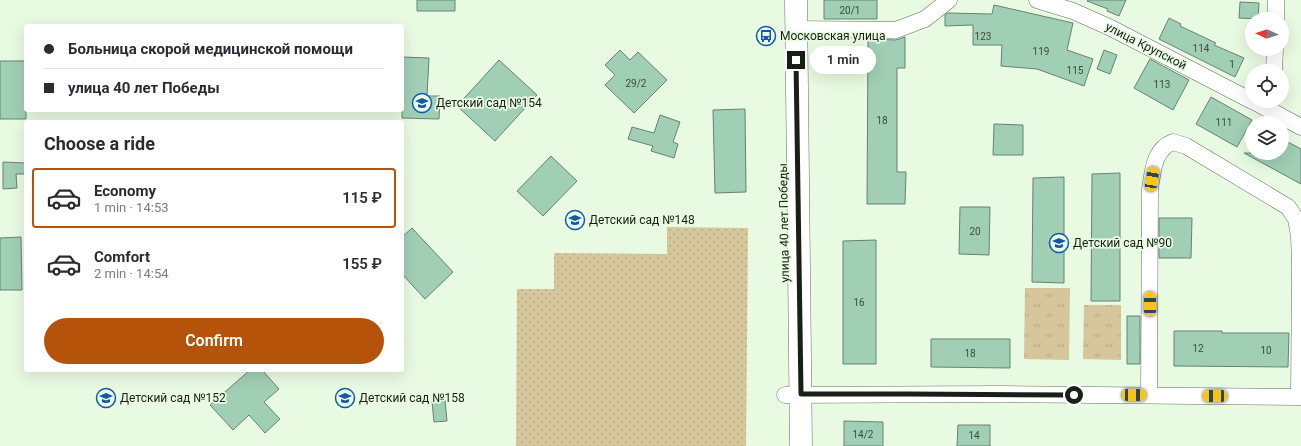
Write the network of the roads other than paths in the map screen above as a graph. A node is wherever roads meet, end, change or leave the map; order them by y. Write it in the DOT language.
graph roads {
  1 [pos="782,0"];
  2 [pos="796,0"];
  3 [pos="949,0"];
  4 [pos="1037,0"];
  5 [pos="1276,0"];
  6 [pos="1073,5"];
  7 [pos="1276,12"];
  8 [pos="796,29"];
  9 [pos="1245,97"];
  10 [pos="1276,108"];
  11 [pos="1301,128"];
  12 [pos="793,395"];
  13 [pos="1149,395"];
  14 [pos="1300,397"];
  15 [pos="786,446"];
  16 [pos="801,446"];
  1 -- 12 [label="main road, улица 40 лет Победы"];
  2 -- 8 [label="main road, улица 40 лет Победы"];
  3 -- 8 [label="street"];
  4 -- 6 [label="street, улица Крупской"];
  5 -- 7 [label="street"];
  6 -- 9 [label="street, улица Крупской"];
  8 -- 12 [label="main road, улица 40 лет Победы"];
  10 -- 11 [label="street, улица Крупской"];
  12 -- 13 [label="street"];
  12 -- 15 [label="main road, улица 40 лет Победы"];
  12 -- 16 [label="main road, улица 40 лет Победы"];
  13 -- 14 [label="street"];
  13 -- 14 [label="street"];
}
